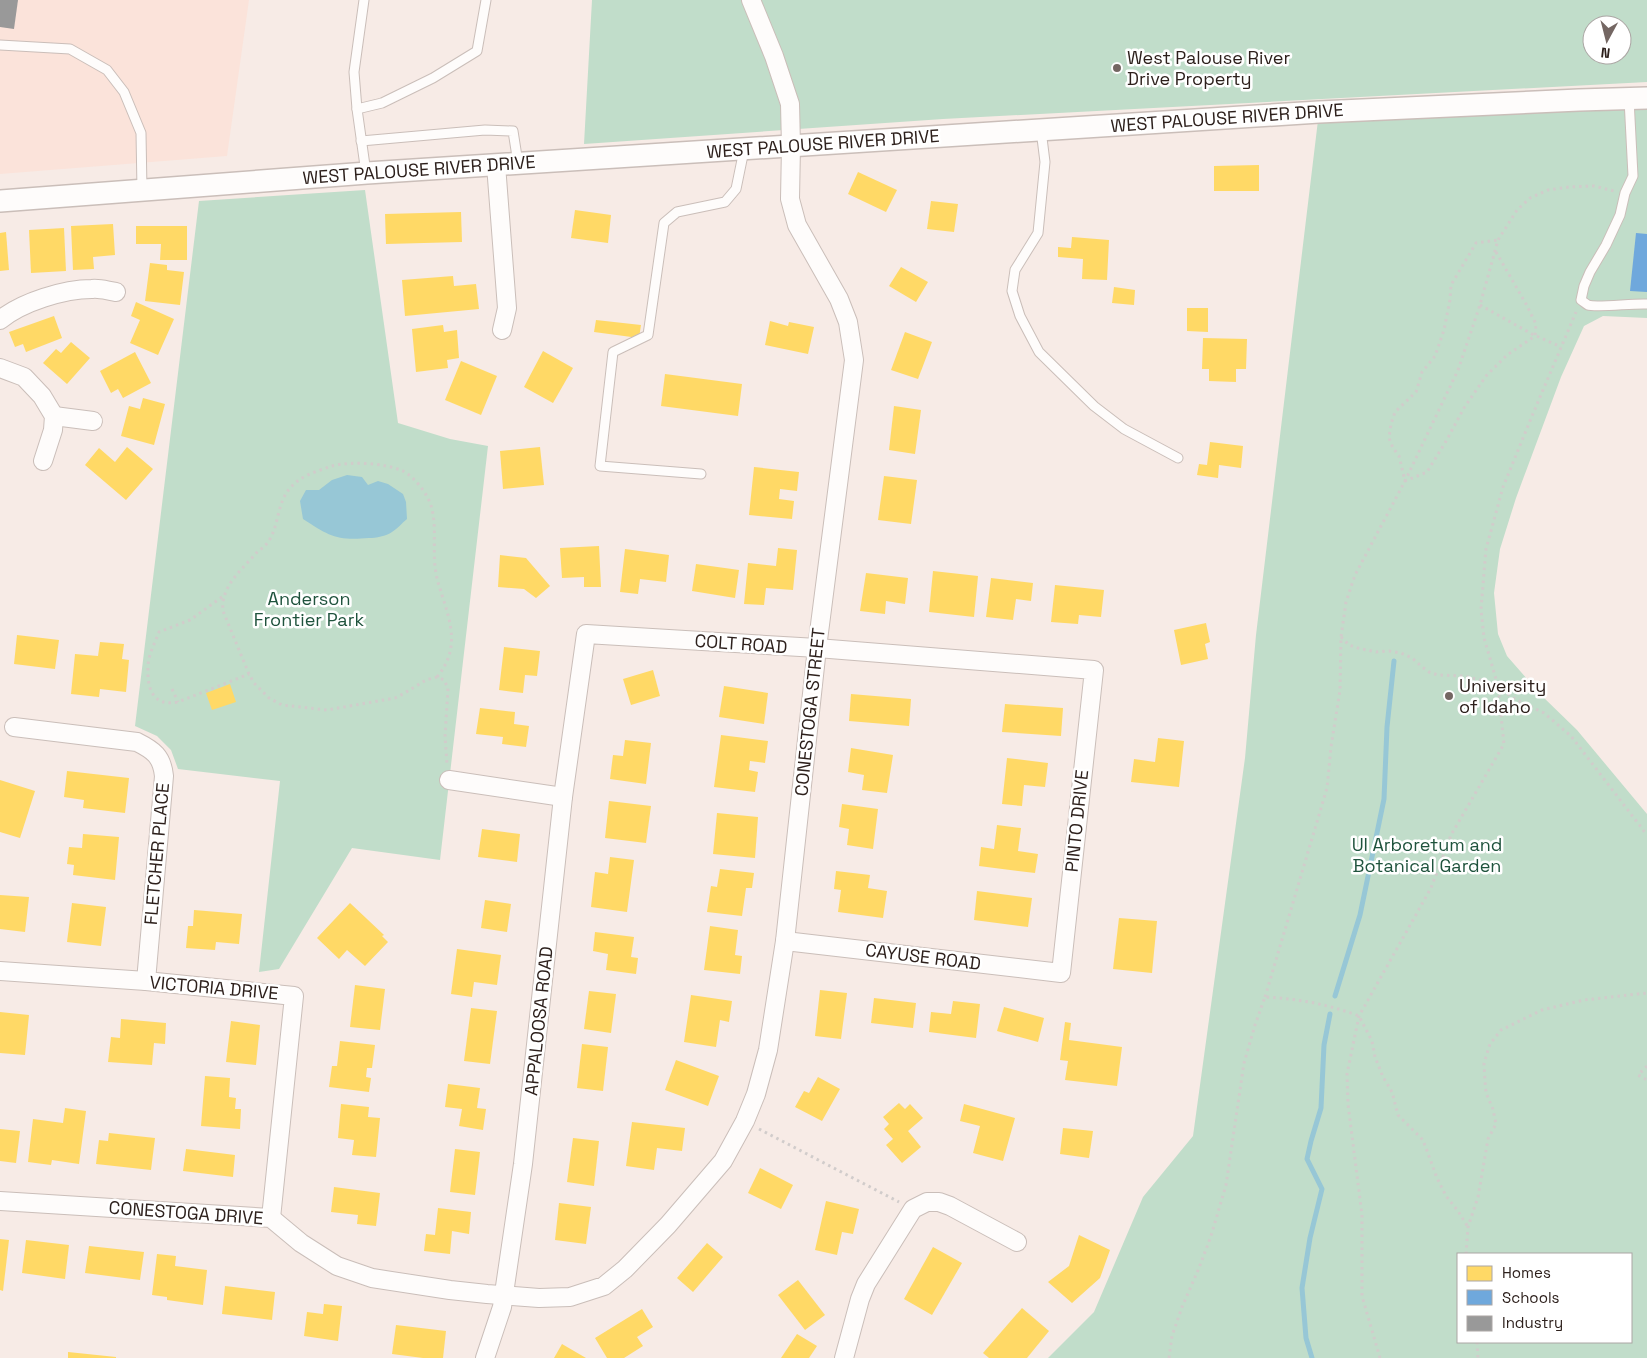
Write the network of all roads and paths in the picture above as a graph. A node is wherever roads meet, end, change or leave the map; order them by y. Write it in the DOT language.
graph roads {
  1 [pos="364,0"];
  2 [pos="486,0"];
  3 [pos="751,0"];
  4 [pos="0,45"];
  5 [pos="1638,98"];
  6 [pos="357,110"];
  7 [pos="1041,130"];
  8 [pos="361,141"];
  9 [pos="791,146"];
  10 [pos="744,150"];
  11 [pos="518,164"];
  12 [pos="496,165"];
  13 [pos="366,173"];
  14 [pos="142,190"];
  15 [pos="1625,193"];
  16 [pos="0,201"];
  17 [pos="1498,240"];
  18 [pos="1496,251"];
  19 [pos="116,292"];
  20 [pos="1582,300"];
  21 [pos="1647,304"];
  22 [pos="1480,305"];
  23 [pos="0,320"];
  24 [pos="502,330"];
  25 [pos="1535,336"];
  26 [pos="1561,347"];
  27 [pos="0,368"];
  28 [pos="54,416"];
  29 [pos="93,421"];
  30 [pos="1178,458"];
  31 [pos="43,461"];
  32 [pos="701,474"];
  33 [pos="1405,481"];
  34 [pos="223,597"];
  35 [pos="1341,637"];
  36 [pos="817,648"];
  37 [pos="1094,670"];
  38 [pos="248,674"];
  39 [pos="437,677"];
  40 [pos="579,682"];
  41 [pos="1498,686"];
  42 [pos="172,689"];
  43 [pos="178,702"];
  44 [pos="14,727"];
  45 [pos="449,780"];
  46 [pos="563,797"];
  47 [pos="1647,835"];
  48 [pos="785,941"];
  49 [pos="0,972"];
  50 [pos="1060,973"];
  51 [pos="146,981"];
  52 [pos="1647,993"];
  53 [pos="1265,997"];
  54 [pos="1359,1016"];
  55 [pos="1647,1066"];
  56 [pos="1647,1080"];
  57 [pos="745,1121"];
  58 [pos="0,1201"];
  59 [pos="913,1209"];
  60 [pos="270,1218"];
  61 [pos="1468,1227"];
  62 [pos="1017,1242"];
  63 [pos="1466,1253"];
  64 [pos="504,1295"];
  65 [pos="1477,1343"];
  66 [pos="485,1358"];
  67 [pos="844,1358"];
  68 [pos="1169,1358"];
  69 [pos="1380,1358"];
  70 [pos="1478,1358"];
  1 -- 6 [label="lane"];
  2 -- 6 [label="lane"];
  3 -- 9 [label="street, CONESTOGA STREET"];
  4 -- 14 [label="lane"];
  5 -- 7 [label="street, WEST PALOUSE RIVER DRIVE"];
  5 -- 15 [label="lane"];
  6 -- 8 [label="lane"];
  7 -- 9 [label="street, WEST PALOUSE RIVER DRIVE"];
  7 -- 30 [label="lane"];
  8 -- 11 [label="lane"];
  8 -- 13 [label="lane"];
  9 -- 10 [label="street, WEST PALOUSE RIVER DRIVE"];
  9 -- 36 [label="street, CONESTOGA STREET"];
  10 -- 11 [label="street, WEST PALOUSE RIVER DRIVE"];
  10 -- 32 [label="lane"];
  11 -- 12 [label="street, WEST PALOUSE RIVER DRIVE"];
  12 -- 13 [label="street, WEST PALOUSE RIVER DRIVE"];
  12 -- 24 [label="street"];
  13 -- 14 [label="street, WEST PALOUSE RIVER DRIVE"];
  14 -- 16 [label="street, WEST PALOUSE RIVER DRIVE"];
  15 -- 17 [label="path"];
  15 -- 20 [label="lane"];
  17 -- 18 [label="path"];
  17 -- 33 [label="path"];
  18 -- 22 [label="path"];
  18 -- 25 [label="path"];
  19 -- 23 [label="street"];
  20 -- 21 [label="lane"];
  20 -- 26 [label="path"];
  22 -- 25 [label="path"];
  22 -- 33 [label="path"];
  25 -- 26 [label="path"];
  25 -- 33 [label="path"];
  26 -- 41 [label="path"];
  27 -- 28 [label="street"];
  28 -- 29 [label="street"];
  28 -- 31 [label="street"];
  33 -- 35 [label="path"];
  34 -- 38 [label="path"];
  34 -- 39 [label="path"];
  34 -- 43 [label="path"];
  35 -- 41 [label="path"];
  35 -- 53 [label="path"];
  36 -- 37 [label="street, COLT ROAD"];
  36 -- 40 [label="street, COLT ROAD"];
  36 -- 48 [label="street, CONESTOGA STREET"];
  37 -- 50 [label="street, PINTO DRIVE"];
  38 -- 39 [label="path"];
  38 -- 43 [label="path"];
  39 -- 45 [label="path"];
  40 -- 46 [label="street, APPALOOSA ROAD"];
  41 -- 47 [label="path"];
  41 -- 54 [label="path"];
  42 -- 43 [label="path"];
  44 -- 51 [label="street, FLETCHER PLACE"];
  45 -- 46 [label="street"];
  46 -- 64 [label="street, APPALOOSA ROAD"];
  48 -- 50 [label="street, CAYUSE ROAD"];
  48 -- 57 [label="street, CONESTOGA STREET"];
  49 -- 51 [label="street, VICTORIA DRIVE"];
  51 -- 60 [label="street, VICTORIA DRIVE"];
  52 -- 61 [label="path"];
  53 -- 54 [label="path"];
  53 -- 68 [label="path"];
  54 -- 61 [label="path"];
  54 -- 69 [label="path"];
  55 -- 56 [label="path"];
  57 -- 59 [label="path"];
  57 -- 64 [label="street, CONESTOGA STREET"];
  58 -- 60 [label="street, CONESTOGA DRIVE"];
  59 -- 62 [label="street"];
  59 -- 67 [label="street"];
  60 -- 64 [label="street, CONESTOGA DRIVE"];
  61 -- 63 [label="path"];
  64 -- 66 [label="street, APPALOOSA ROAD"];
  65 -- 70 [label="path"];
}
